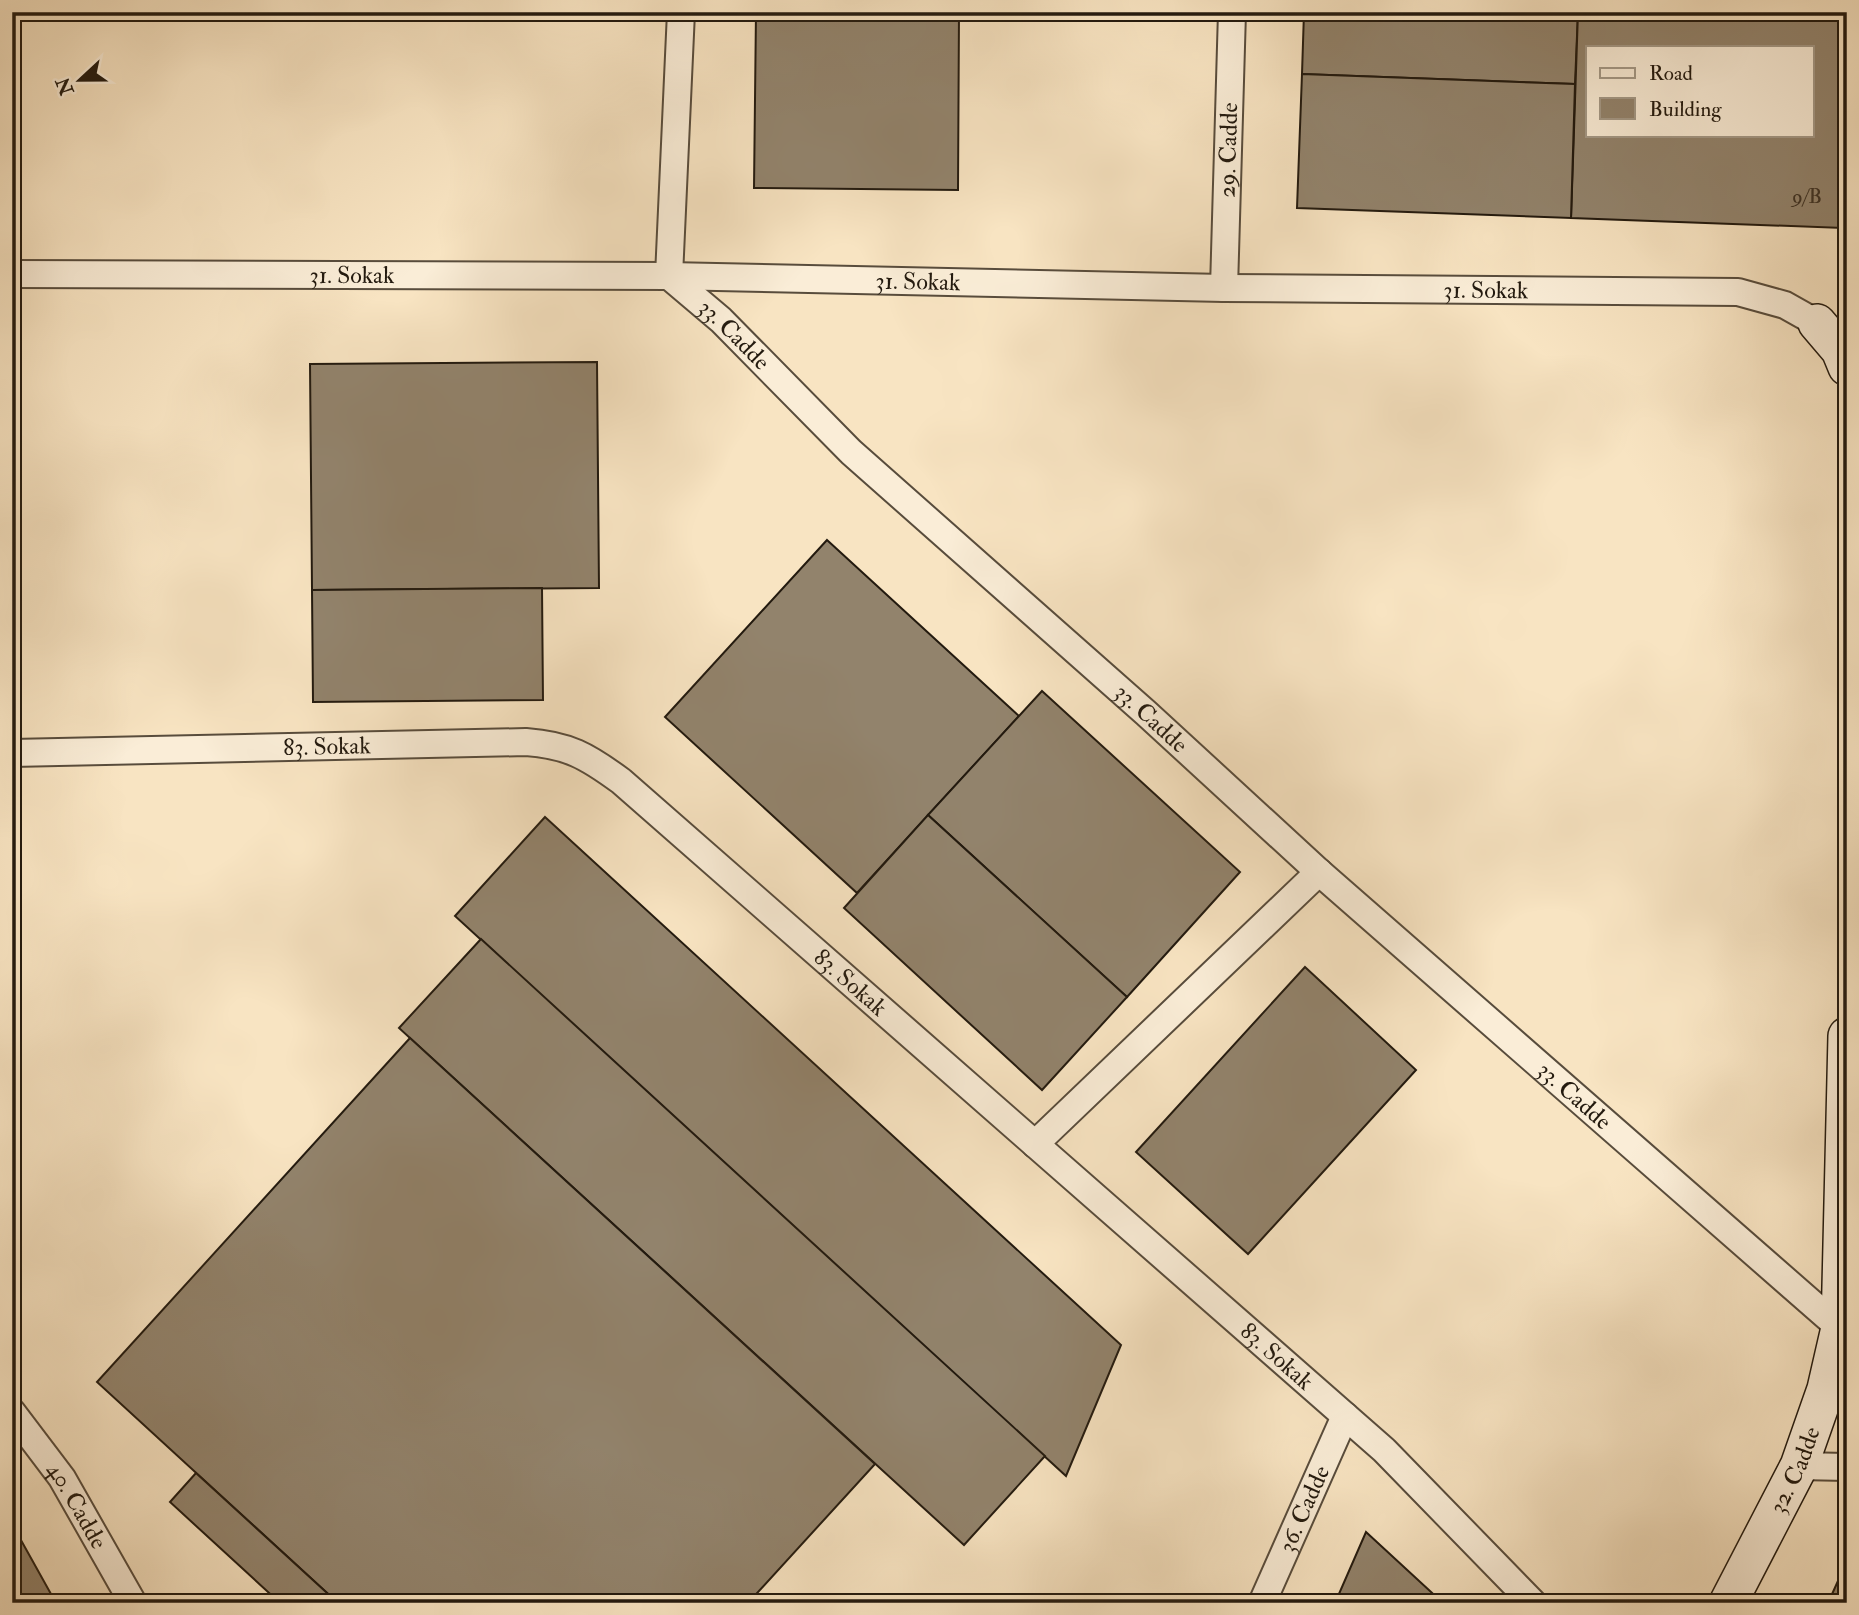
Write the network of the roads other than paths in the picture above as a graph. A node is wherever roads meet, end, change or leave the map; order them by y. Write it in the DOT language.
graph roads {
  1 [pos="681,12"];
  2 [pos="1232,12"];
  3 [pos="12,274"];
  4 [pos="669,276"];
  5 [pos="1224,288"];
  6 [pos="1817,323"];
  7 [pos="1847,367"];
  8 [pos="12,753"];
  9 [pos="1319,873"];
  10 [pos="1847,1036"];
  11 [pos="1035,1144"];
  12 [pos="1840,1328"];
  13 [pos="12,1412"];
  14 [pos="1345,1416"];
  15 [pos="1799,1465"];
  16 [pos="1847,1467"];
  17 [pos="132,1603"];
  18 [pos="1262,1603"];
  19 [pos="1533,1603"];
  20 [pos="1728,1603"];
  1 -- 4 [label="street"];
  2 -- 5 [label="street, 29. Cadde"];
  3 -- 4 [label="street, 31. Sokak"];
  4 -- 5 [label="street, 31. Sokak"];
  4 -- 9 [label="street, 33. Cadde"];
  5 -- 6 [label="street, 31. Sokak"];
  6 -- 7 [label="street"];
  8 -- 11 [label="street, 83. Sokak"];
  9 -- 11 [label="street"];
  9 -- 12 [label="street, 33. Cadde"];
  10 -- 12 [label="street, 32. Cadde"];
  11 -- 14 [label="street, 83. Sokak"];
  12 -- 15 [label="street, 32. Cadde"];
  13 -- 17 [label="street, 40. Cadde"];
  14 -- 18 [label="street, 36. Cadde"];
  14 -- 19 [label="street, 83. Sokak"];
  15 -- 16 [label="street"];
  15 -- 20 [label="street, 32. Cadde"];
}
